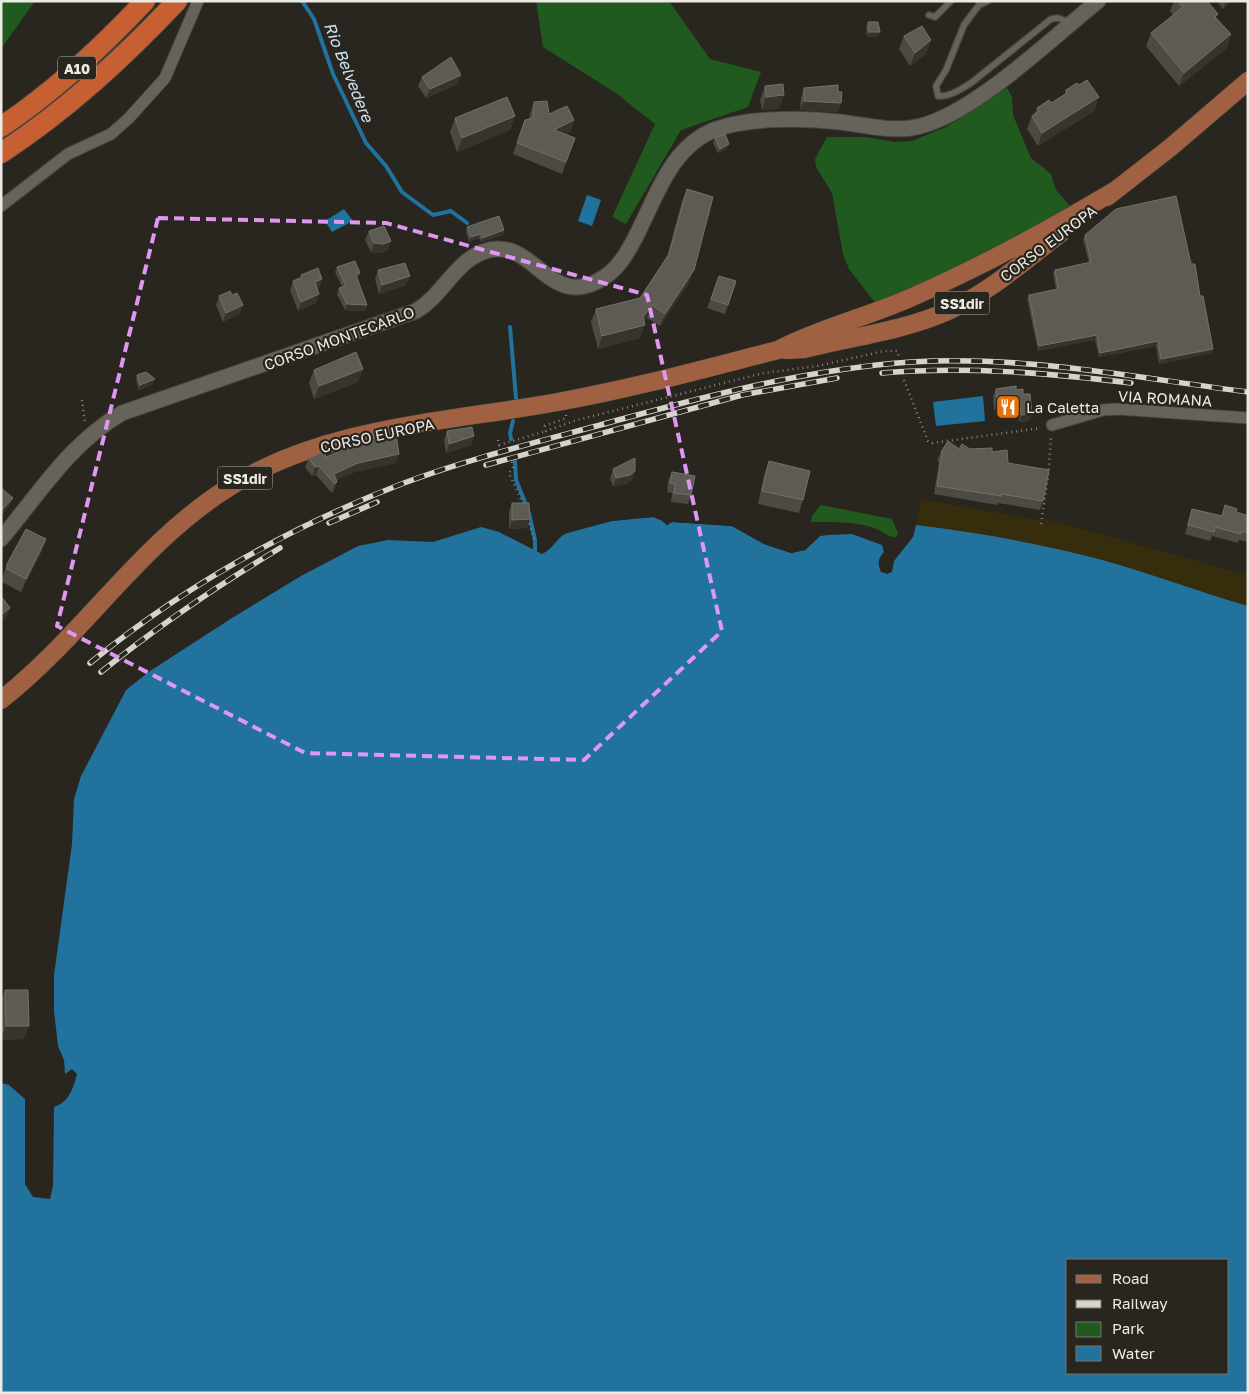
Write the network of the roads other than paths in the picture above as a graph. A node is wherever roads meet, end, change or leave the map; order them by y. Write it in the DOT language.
graph roads {
  1 [pos="145,1"];
  2 [pos="177,1"];
  3 [pos="198,1"];
  4 [pos="951,1"];
  5 [pos="988,1"];
  6 [pos="1098,1"];
  7 [pos="979,3"];
  8 [pos="929,15"];
  9 [pos="1071,23"];
  10 [pos="1248,81"];
  11 [pos="1,127"];
  12 [pos="1,154"];
  13 [pos="1116,190"];
  14 [pos="1,206"];
  15 [pos="919,294"];
  16 [pos="928,318"];
  17 [pos="778,350"];
  18 [pos="1248,418"];
  19 [pos="1052,425"];
  20 [pos="1,540"];
  21 [pos="1,700"];
  1 -- 11 [label="highway, A10"];
  2 -- 12 [label="highway, A10"];
  3 -- 14 [label="street"];
  4 -- 8 [label="lane"];
  5 -- 7 [label="lane"];
  6 -- 9 [label="main road, CORSO MONTECARLO"];
  7 -- 9 [label="lane"];
  9 -- 20 [label="main road, CORSO MONTECARLO"];
  10 -- 13 [label="main road, CORSO EUROPA / SS1dir"];
  13 -- 15 [label="main road, CORSO EUROPA / SS1dir"];
  13 -- 16 [label="main road, CORSO EUROPA / SS1dir"];
  15 -- 16 [label="main road"];
  15 -- 17 [label="main road, CORSO EUROPA / SS1dir"];
  16 -- 17 [label="main road, CORSO EUROPA / SS1dir"];
  17 -- 21 [label="main road, CORSO EUROPA / SS1dir"];
  18 -- 19 [label="street, VIA ROMANA"];
}
